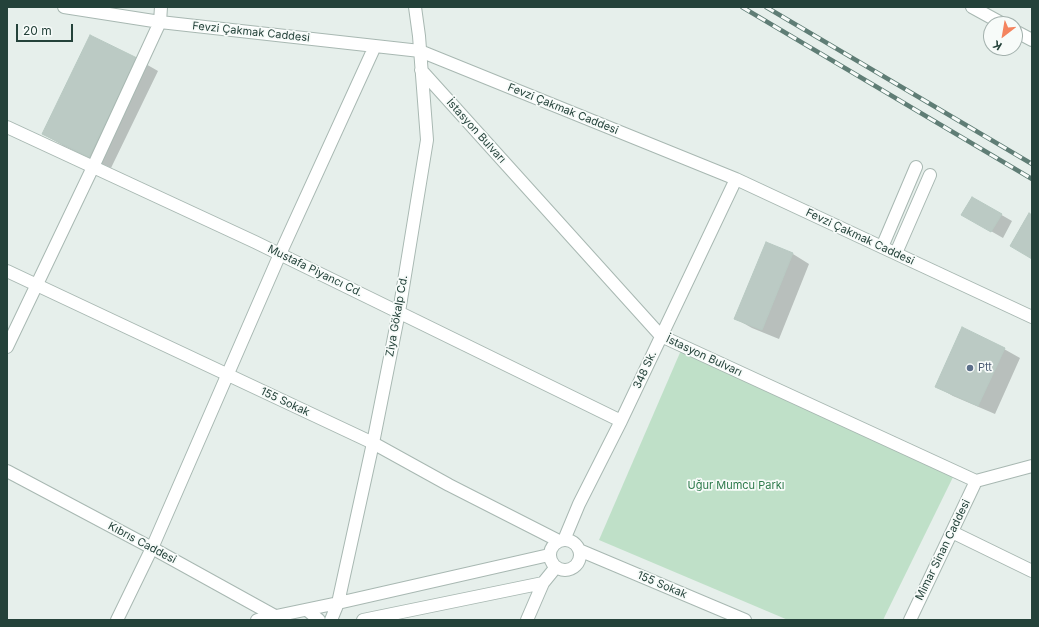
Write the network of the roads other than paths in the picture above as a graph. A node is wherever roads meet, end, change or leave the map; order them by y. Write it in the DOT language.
graph roads {
  1 [pos="64,7"];
  2 [pos="161,7"];
  3 [pos="415,7"];
  4 [pos="972,7"];
  5 [pos="988,16"];
  6 [pos="160,22"];
  7 [pos="1023,35"];
  8 [pos="1032,40"];
  9 [pos="375,46"];
  10 [pos="420,51"];
  11 [pos="421,70"];
  12 [pos="7,126"];
  13 [pos="93,167"];
  14 [pos="916,168"];
  15 [pos="930,175"];
  16 [pos="736,178"];
  17 [pos="882,247"];
  18 [pos="896,253"];
  19 [pos="280,254"];
  20 [pos="7,271"];
  21 [pos="36,285"];
  22 [pos="399,312"];
  23 [pos="1032,317"];
  24 [pos="661,336"];
  25 [pos="7,347"];
  26 [pos="227,375"];
  27 [pos="621,421"];
  28 [pos="373,444"];
  29 [pos="1032,466"];
  30 [pos="7,471"];
  31 [pos="976,481"];
  32 [pos="952,532"];
  33 [pos="561,540"];
  34 [pos="152,548"];
  35 [pos="579,550"];
  36 [pos="549,555"];
  37 [pos="556,567"];
  38 [pos="1032,571"];
  39 [pos="543,582"];
  40 [pos="338,603"];
  41 [pos="306,610"];
  42 [pos="275,616"];
  43 [pos="728,617"];
  44 [pos="117,620"];
  45 [pos="256,620"];
  46 [pos="319,620"];
  47 [pos="331,620"];
  48 [pos="363,620"];
  49 [pos="527,620"];
  50 [pos="745,620"];
  51 [pos="910,620"];
  1 -- 6 [label="street, Fevzi Çakmak Caddesi"];
  2 -- 6 [label="street"];
  3 -- 10 [label="street, Ziya Gökalp Cd."];
  4 -- 5 [label="street"];
  6 -- 9 [label="street, Fevzi Çakmak Caddesi"];
  6 -- 13 [label="street"];
  7 -- 8 [label="street"];
  9 -- 10 [label="street, Fevzi Çakmak Caddesi"];
  9 -- 19 [label="street"];
  10 -- 11 [label="street, Ziya Gökalp Cd."];
  10 -- 16 [label="street, Fevzi Çakmak Caddesi"];
  11 -- 22 [label="street, Ziya Gökalp Cd."];
  11 -- 24 [label="street, İstasyon Bulvarı"];
  12 -- 13 [label="street, Mustafa Piyancı Cd."];
  13 -- 19 [label="street, Mustafa Piyancı Cd."];
  13 -- 21 [label="street"];
  14 -- 17 [label="street"];
  15 -- 18 [label="street"];
  16 -- 17 [label="street, Fevzi Çakmak Caddesi"];
  16 -- 24 [label="street, 348 Sk."];
  17 -- 18 [label="street, Fevzi Çakmak Caddesi"];
  18 -- 23 [label="street, Fevzi Çakmak Caddesi"];
  19 -- 22 [label="street, Mustafa Piyancı Cd."];
  19 -- 26 [label="street"];
  20 -- 21 [label="street, 155 Sokak"];
  21 -- 25 [label="street"];
  21 -- 26 [label="street, 155 Sokak"];
  22 -- 27 [label="street, Mustafa Piyancı Cd."];
  22 -- 28 [label="street, Ziya Gökalp Cd."];
  24 -- 27 [label="street, 348 Sk."];
  24 -- 31 [label="street, İstasyon Bulvarı"];
  26 -- 28 [label="street, 155 Sokak"];
  26 -- 34 [label="street"];
  27 -- 33 [label="street, 348 Sk."];
  28 -- 33 [label="street, 155 Sokak"];
  28 -- 40 [label="street, Ziya Gökalp Cd."];
  29 -- 31 [label="street"];
  30 -- 34 [label="street, Kıbrıs Caddesi"];
  31 -- 32 [label="street, Mimar Sinan Caddesi"];
  32 -- 38 [label="street"];
  32 -- 51 [label="street, Mimar Sinan Caddesi"];
  33 -- 35 [label="street"];
  33 -- 36 [label="street"];
  34 -- 42 [label="street, Kıbrıs Caddesi"];
  34 -- 44 [label="street"];
  35 -- 37 [label="street"];
  35 -- 43 [label="street, 155 Sokak"];
  36 -- 37 [label="street"];
  36 -- 40 [label="street"];
  37 -- 39 [label="street"];
  39 -- 48 [label="street"];
  39 -- 49 [label="street"];
  40 -- 41 [label="street"];
  40 -- 47 [label="street, Ziya Gökalp Cd."];
  41 -- 42 [label="street"];
  41 -- 46 [label="street"];
  42 -- 45 [label="street"];
  43 -- 50 [label="street, 155 Sokak"];
}
